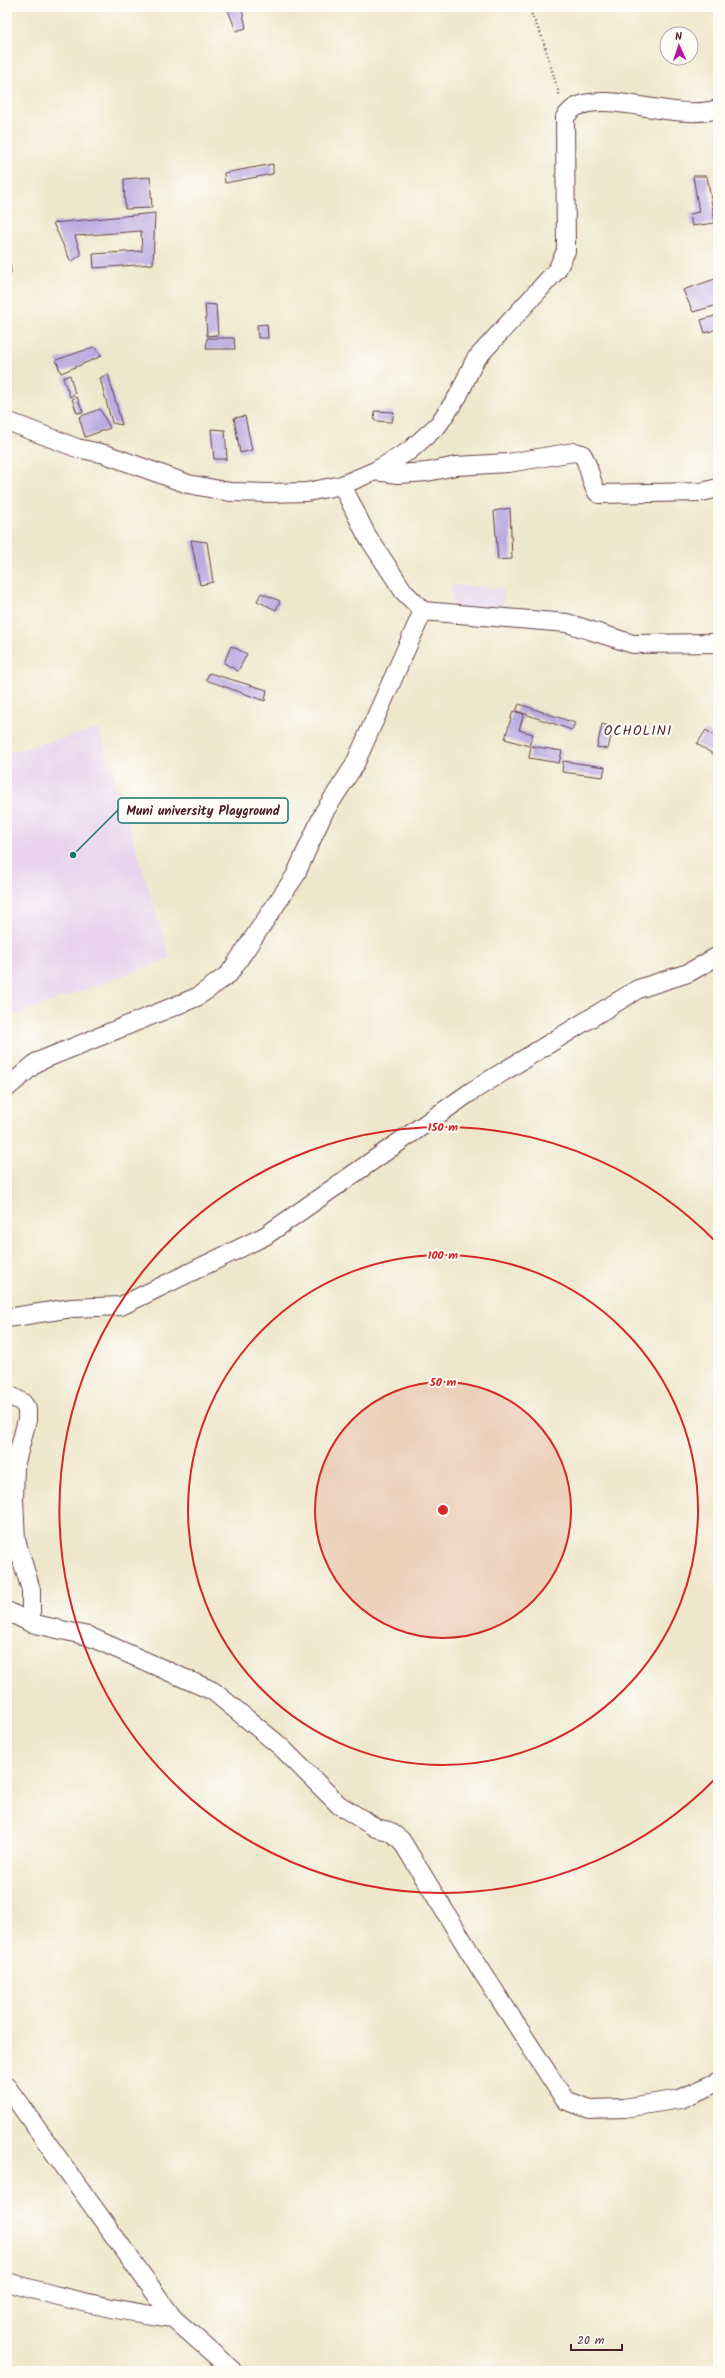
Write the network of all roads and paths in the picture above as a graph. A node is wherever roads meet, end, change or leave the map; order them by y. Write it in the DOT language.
graph roads {
  1 [pos="528,7"];
  2 [pos="718,109"];
  3 [pos="564,117"];
  4 [pos="7,421"];
  5 [pos="375,471"];
  6 [pos="342,485"];
  7 [pos="718,488"];
  8 [pos="423,611"];
  9 [pos="718,643"];
  10 [pos="718,956"];
  11 [pos="7,1088"];
  12 [pos="7,1318"];
  13 [pos="7,1394"];
  14 [pos="7,1611"];
  15 [pos="31,1623"];
  16 [pos="718,2082"];
  17 [pos="7,2087"];
  18 [pos="7,2282"];
  19 [pos="173,2318"];
  20 [pos="233,2371"];
  1 -- 3 [label="path"];
  2 -- 3 [label="street"];
  3 -- 5 [label="street"];
  4 -- 6 [label="street"];
  5 -- 6 [label="street"];
  5 -- 7 [label="street"];
  6 -- 8 [label="street"];
  8 -- 9 [label="street"];
  8 -- 11 [label="street"];
  10 -- 12 [label="street"];
  13 -- 15 [label="street"];
  14 -- 15 [label="street"];
  15 -- 16 [label="street"];
  17 -- 19 [label="street"];
  18 -- 19 [label="street"];
  19 -- 20 [label="street"];
}
